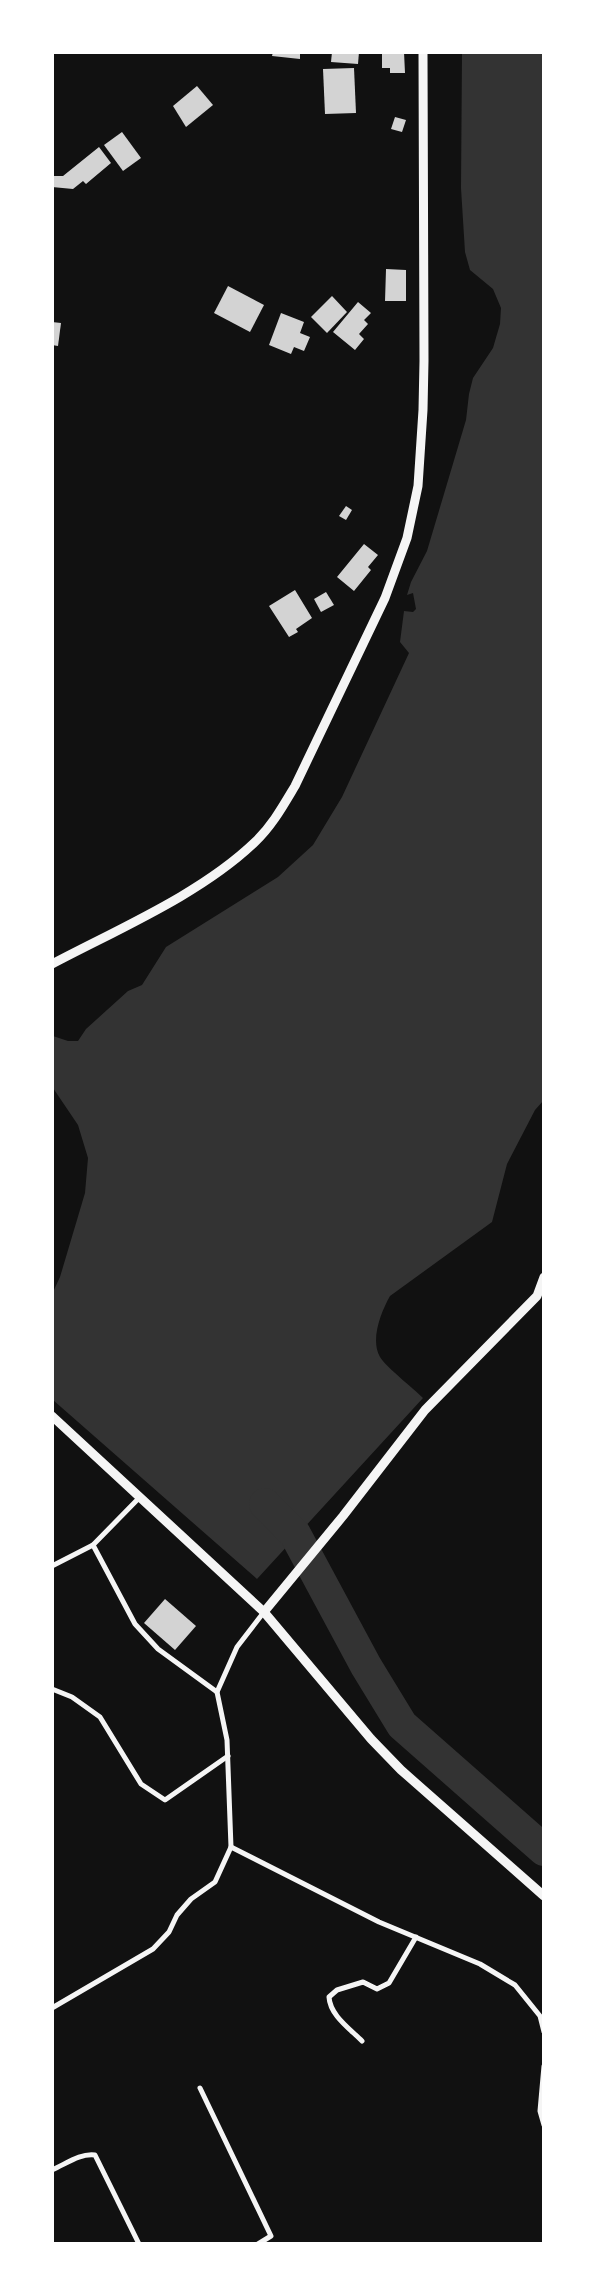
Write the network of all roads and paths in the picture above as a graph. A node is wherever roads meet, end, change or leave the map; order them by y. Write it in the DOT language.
graph roads {
  1 [pos="423,52"];
  2 [pos="52,964"];
  3 [pos="544,1278"];
  4 [pos="52,1416"];
  5 [pos="140,1497"];
  6 [pos="93,1545"];
  7 [pos="52,1566"];
  8 [pos="264,1612"];
  9 [pos="52,1689"];
  10 [pos="217,1692"];
  11 [pos="228,1756"];
  12 [pos="231,1847"];
  13 [pos="544,1896"];
  14 [pos="416,1937"];
  15 [pos="52,2008"];
  16 [pos="544,2032"];
  17 [pos="362,2040"];
  18 [pos="544,2066"];
  19 [pos="200,2088"];
  20 [pos="544,2125"];
  21 [pos="52,2170"];
  22 [pos="140,2244"];
  23 [pos="258,2244"];
  1 -- 2 [label="street"];
  3 -- 8 [label="street"];
  4 -- 5 [label="street"];
  5 -- 6 [label="street"];
  5 -- 8 [label="street"];
  6 -- 7 [label="street"];
  6 -- 10 [label="street"];
  8 -- 10 [label="street"];
  8 -- 13 [label="street"];
  9 -- 11 [label="street"];
  10 -- 11 [label="street"];
  11 -- 12 [label="street"];
  12 -- 14 [label="street"];
  12 -- 15 [label="street"];
  14 -- 16 [label="street"];
  14 -- 17 [label="street"];
  18 -- 20 [label="street"];
  19 -- 23 [label="street"];
  21 -- 22 [label="street"];
}
